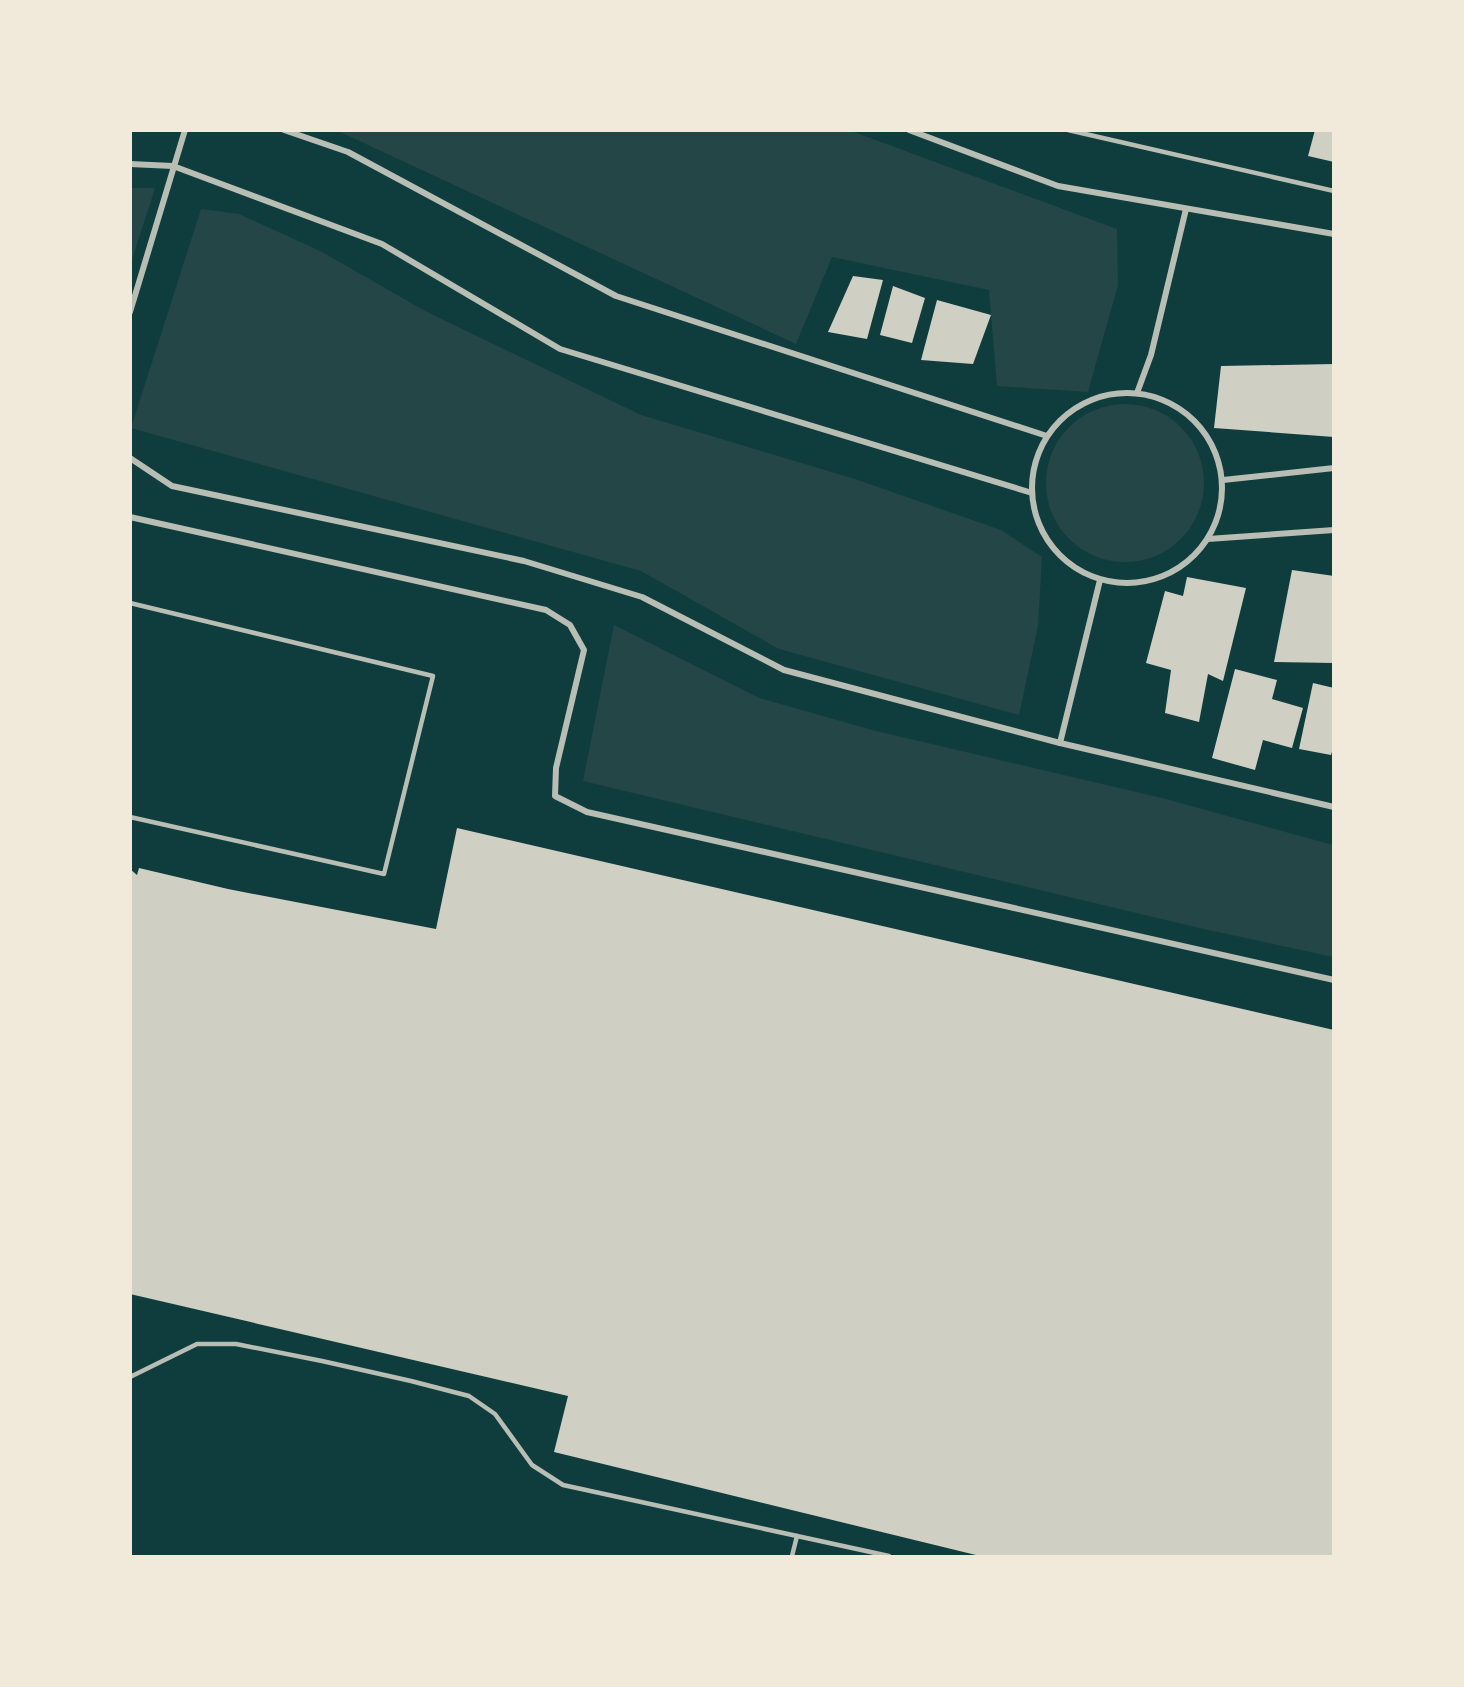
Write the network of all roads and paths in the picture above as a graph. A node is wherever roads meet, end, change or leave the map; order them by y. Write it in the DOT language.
graph roads {
  1 [pos="185,130"];
  2 [pos="284,130"];
  3 [pos="909,130"];
  4 [pos="1068,130"];
  5 [pos="130,164"];
  6 [pos="173,166"];
  7 [pos="1334,191"];
  8 [pos="1186,209"];
  9 [pos="1334,234"];
  10 [pos="130,312"];
  11 [pos="1137,393"];
  12 [pos="1047,436"];
  13 [pos="130,458"];
  14 [pos="1334,468"];
  15 [pos="1223,480"];
  16 [pos="1032,493"];
  17 [pos="130,517"];
  18 [pos="1334,530"];
  19 [pos="1208,539"];
  20 [pos="1100,580"];
  21 [pos="130,603"];
  22 [pos="1060,743"];
  23 [pos="1334,807"];
  24 [pos="130,817"];
  25 [pos="1334,980"];
  26 [pos="130,1377"];
  27 [pos="797,1536"];
  28 [pos="792,1557"];
  29 [pos="889,1557"];
  1 -- 6 [label="street"];
  2 -- 12 [label="street"];
  3 -- 8 [label="street"];
  4 -- 7 [label="lane"];
  5 -- 6 [label="street"];
  6 -- 10 [label="street"];
  6 -- 16 [label="street"];
  8 -- 9 [label="street"];
  8 -- 11 [label="street"];
  11 -- 12 [label="street"];
  11 -- 15 [label="street"];
  12 -- 16 [label="street"];
  13 -- 22 [label="street"];
  14 -- 15 [label="street"];
  15 -- 19 [label="street"];
  16 -- 20 [label="street"];
  17 -- 25 [label="street"];
  18 -- 19 [label="street"];
  19 -- 20 [label="street"];
  20 -- 22 [label="street"];
  21 -- 24 [label="lane"];
  22 -- 23 [label="street"];
  26 -- 27 [label="lane"];
  27 -- 28 [label="lane"];
  27 -- 29 [label="lane"];
}
